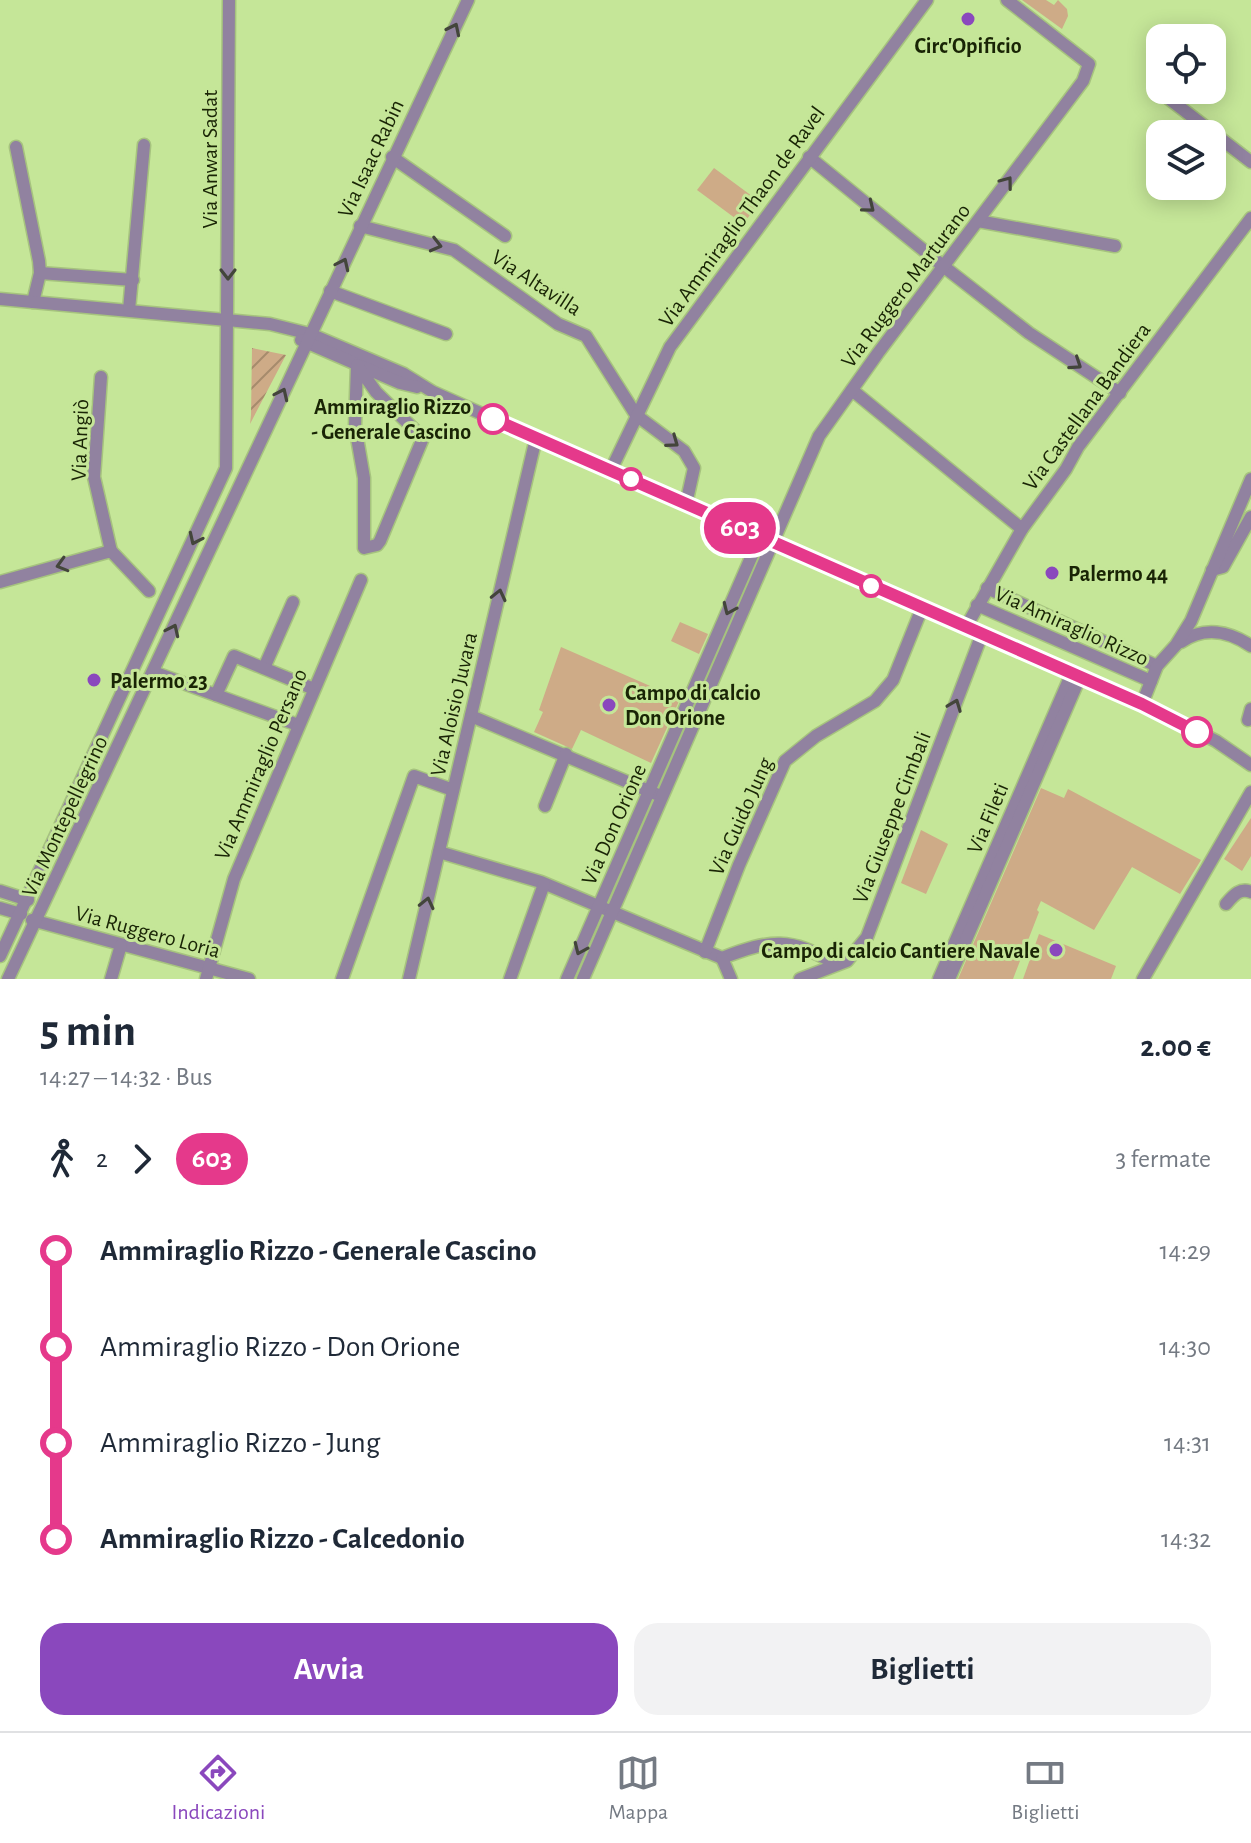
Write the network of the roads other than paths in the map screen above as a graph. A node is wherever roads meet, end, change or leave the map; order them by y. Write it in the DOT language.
graph roads {
  1 [pos="229,0"];
  2 [pos="468,0"];
  3 [pos="927,0"];
  4 [pos="1007,0"];
  5 [pos="1176,104"];
  6 [pos="144,145"];
  7 [pos="16,147"];
  8 [pos="392,157"];
  9 [pos="809,157"];
  10 [pos="1251,162"];
  11 [pos="1251,218"];
  12 [pos="978,221"];
  13 [pos="360,226"];
  14 [pos="505,236"];
  15 [pos="1115,246"];
  16 [pos="943,266"];
  17 [pos="40,273"];
  18 [pos="133,280"];
  19 [pos="330,291"];
  20 [pos="0,299"];
  21 [pos="33,302"];
  22 [pos="129,310"];
  23 [pos="228,319"];
  24 [pos="446,334"];
  25 [pos="308,338"];
  26 [pos="357,365"];
  27 [pos="101,377"];
  28 [pos="852,390"];
  29 [pos="433,392"];
  30 [pos="1120,393"];
  31 [pos="636,415"];
  32 [pos="536,438"];
  33 [pos="226,468"];
  34 [pos="611,470"];
  35 [pos="1251,479"];
  36 [pos="217,491"];
  37 [pos="233,499"];
  38 [pos="686,504"];
  39 [pos="1251,517"];
  40 [pos="1022,529"];
  41 [pos="760,537"];
  42 [pos="773,543"];
  43 [pos="111,551"];
  44 [pos="1212,570"];
  45 [pos="177,576"];
  46 [pos="361,580"];
  47 [pos="0,582"];
  48 [pos="987,588"];
  49 [pos="149,591"];
  50 [pos="293,602"];
  51 [pos="977,605"];
  52 [pos="922,608"];
  53 [pos="156,623"];
  54 [pos="966,627"];
  55 [pos="982,634"];
  56 [pos="1176,645"];
  57 [pos="1251,646"];
  58 [pos="1157,666"];
  59 [pos="264,668"];
  60 [pos="153,672"];
  61 [pos="1076,675"];
  62 [pos="1151,681"];
  63 [pos="314,689"];
  64 [pos="216,695"];
  65 [pos="1142,704"];
  66 [pos="118,705"];
  67 [pos="135,712"];
  68 [pos="471,716"];
  69 [pos="298,725"];
  70 [pos="566,754"];
  71 [pos="1251,765"];
  72 [pos="453,790"];
  73 [pos="649,791"];
  74 [pos="1251,792"];
  75 [pos="662,796"];
  76 [pos="545,806"];
  77 [pos="439,852"];
  78 [pos="544,884"];
  79 [pos="0,891"];
  80 [pos="1251,892"];
  81 [pos="28,900"];
  82 [pos="1226,904"];
  83 [pos="598,907"];
  84 [pos="0,908"];
  85 [pos="612,913"];
  86 [pos="20,916"];
  87 [pos="36,922"];
  88 [pos="121,945"];
  89 [pos="705,952"];
  90 [pos="0,956"];
  91 [pos="722,958"];
  92 [pos="836,964"];
  93 [pos="207,974"];
  94 [pos="8,979"];
  95 [pos="111,979"];
  96 [pos="249,979"];
  97 [pos="342,979"];
  98 [pos="409,979"];
  99 [pos="510,979"];
  100 [pos="567,979"];
  101 [pos="583,979"];
  102 [pos="731,979"];
  103 [pos="800,979"];
  104 [pos="939,979"];
  105 [pos="949,979"];
  106 [pos="1143,979"];
  1 -- 23 [label="street, Via Anwar Sadat, one-way"];
  8 -- 2 [label="street, Via Isaac Rabin, one-way"];
  3 -- 9 [label="street, Via Ammiraglio Thaon de Ravel"];
  12 -- 4 [label="street, Via Ruggero Marturano, one-way"];
  5 -- 10 [label="street"];
  6 -- 18 [label="street"];
  7 -- 17 [label="street"];
  8 -- 13 [label="street, Via Isaac Rabin"];
  8 -- 14 [label="street"];
  9 -- 16 [label="street, one-way"];
  9 -- 31 [label="street, Via Ammiraglio Thaon de Ravel"];
  11 -- 30 [label="street, Via Castellana Bandiera"];
  12 -- 15 [label="street"];
  12 -- 16 [label="street, Via Ruggero Marturano"];
  19 -- 13 [label="street, Via Isaac Rabin, one-way"];
  13 -- 31 [label="street, Via Altavilla, one-way"];
  16 -- 28 [label="street, Via Ruggero Marturano"];
  16 -- 30 [label="street, one-way"];
  17 -- 18 [label="street"];
  17 -- 21 [label="street"];
  18 -- 22 [label="street"];
  19 -- 24 [label="street"];
  19 -- 25 [label="street, Via Isaac Rabin"];
  20 -- 21 [label="street"];
  21 -- 22 [label="street"];
  22 -- 23 [label="street"];
  23 -- 25 [label="street"];
  23 -- 33 [label="street, Via Anwar Sadat"];
  25 -- 26 [label="street"];
  25 -- 29 [label="street"];
  37 -- 25 [label="street, Via Montepellegrino, one-way"];
  26 -- 26 [label="street"];
  26 -- 29 [label="street"];
  27 -- 43 [label="street, Via Angiò"];
  28 -- 40 [label="street"];
  28 -- 42 [label="street, Via Ruggero Marturano"];
  29 -- 32 [label="street"];
  30 -- 40 [label="street, Via Castellana Bandiera"];
  31 -- 34 [label="street, Via Ammiraglio Thaon de Ravel"];
  31 -- 38 [label="street, Via Altavilla, one-way"];
  32 -- 34 [label="street"];
  68 -- 32 [label="street, Via Aloisio Juvara, one-way"];
  33 -- 36 [label="street, Via Montepellegrino"];
  34 -- 38 [label="street"];
  35 -- 44 [label="street"];
  36 -- 37 [label="street"];
  36 -- 45 [label="street, Via Montepellegrino, one-way"];
  60 -- 37 [label="street, Via Montepellegrino, one-way"];
  38 -- 41 [label="street"];
  39 -- 44 [label="street"];
  40 -- 48 [label="street, Via Castellana Bandiera"];
  41 -- 42 [label="street"];
  41 -- 73 [label="street, Via Don Orione, one-way"];
  42 -- 52 [label="street"];
  42 -- 75 [label="street, Via Don Orione"];
  43 -- 47 [label="street, one-way"];
  43 -- 49 [label="street"];
  44 -- 56 [label="street"];
  45 -- 49 [label="street"];
  45 -- 53 [label="street, Via Montepellegrino"];
  46 -- 63 [label="street, Via Ammiraglio Persano"];
  48 -- 51 [label="street, Via Castellana Bandiera"];
  48 -- 58 [label="street"];
  49 -- 53 [label="street"];
  50 -- 59 [label="street"];
  51 -- 54 [label="street, Via Castellana Bandiera"];
  51 -- 62 [label="street, Via Amiraglio Rizzo"];
  52 -- 54 [label="street"];
  52 -- 89 [label="street, Via Guido Jung"];
  53 -- 66 [label="street, Via Montepellegrino"];
  54 -- 55 [label="street"];
  55 -- 61 [label="street"];
  92 -- 55 [label="street, Via Giuseppe Cimbali, one-way"];
  56 -- 57 [label="street"];
  56 -- 58 [label="street"];
  58 -- 62 [label="street"];
  59 -- 63 [label="street"];
  59 -- 64 [label="street"];
  60 -- 64 [label="street"];
  60 -- 67 [label="street, Via Montepellegrino"];
  61 -- 65 [label="street"];
  61 -- 104 [label="street, Via Fileti"];
  61 -- 105 [label="street, Via Fileti"];
  62 -- 65 [label="street"];
  63 -- 69 [label="street, Via Ammiraglio Persano"];
  64 -- 69 [label="street"];
  65 -- 71 [label="street"];
  66 -- 67 [label="street"];
  66 -- 81 [label="street, Via Montepellegrino"];
  67 -- 87 [label="street, Via Montepellegrino"];
  68 -- 70 [label="street"];
  68 -- 72 [label="street, Via Aloisio Juvara"];
  69 -- 93 [label="street, Via Ammiraglio Persano"];
  70 -- 73 [label="street"];
  70 -- 76 [label="street"];
  72 -- 77 [label="street, Via Aloisio Juvara"];
  72 -- 97 [label="street"];
  73 -- 75 [label="street"];
  73 -- 83 [label="street, Via Don Orione"];
  74 -- 106 [label="street"];
  75 -- 85 [label="street, Via Don Orione"];
  77 -- 78 [label="street"];
  98 -- 77 [label="street, Via Aloisio Juvara, one-way"];
  78 -- 83 [label="street"];
  78 -- 99 [label="street"];
  79 -- 81 [label="street"];
  80 -- 82 [label="street"];
  81 -- 86 [label="street, Via Montepellegrino"];
  83 -- 85 [label="street, Via Don Orione"];
  83 -- 100 [label="street, Via Don Orione, one-way"];
  84 -- 86 [label="street, Via Ruggero Loria"];
  85 -- 89 [label="street"];
  85 -- 101 [label="street, Via Don Orione"];
  86 -- 87 [label="street, Via Ruggero Loria"];
  86 -- 90 [label="street, Via Montepellegrino"];
  87 -- 88 [label="street, Via Ruggero Loria"];
  87 -- 94 [label="street, Via Montepellegrino"];
  88 -- 93 [label="street, Via Ruggero Loria"];
  88 -- 95 [label="street"];
  89 -- 91 [label="street"];
  91 -- 92 [label="street"];
  91 -- 102 [label="street"];
  92 -- 103 [label="street, Via Giuseppe Cimbali"];
  93 -- 96 [label="street, Via Ruggero Loria"];
}
